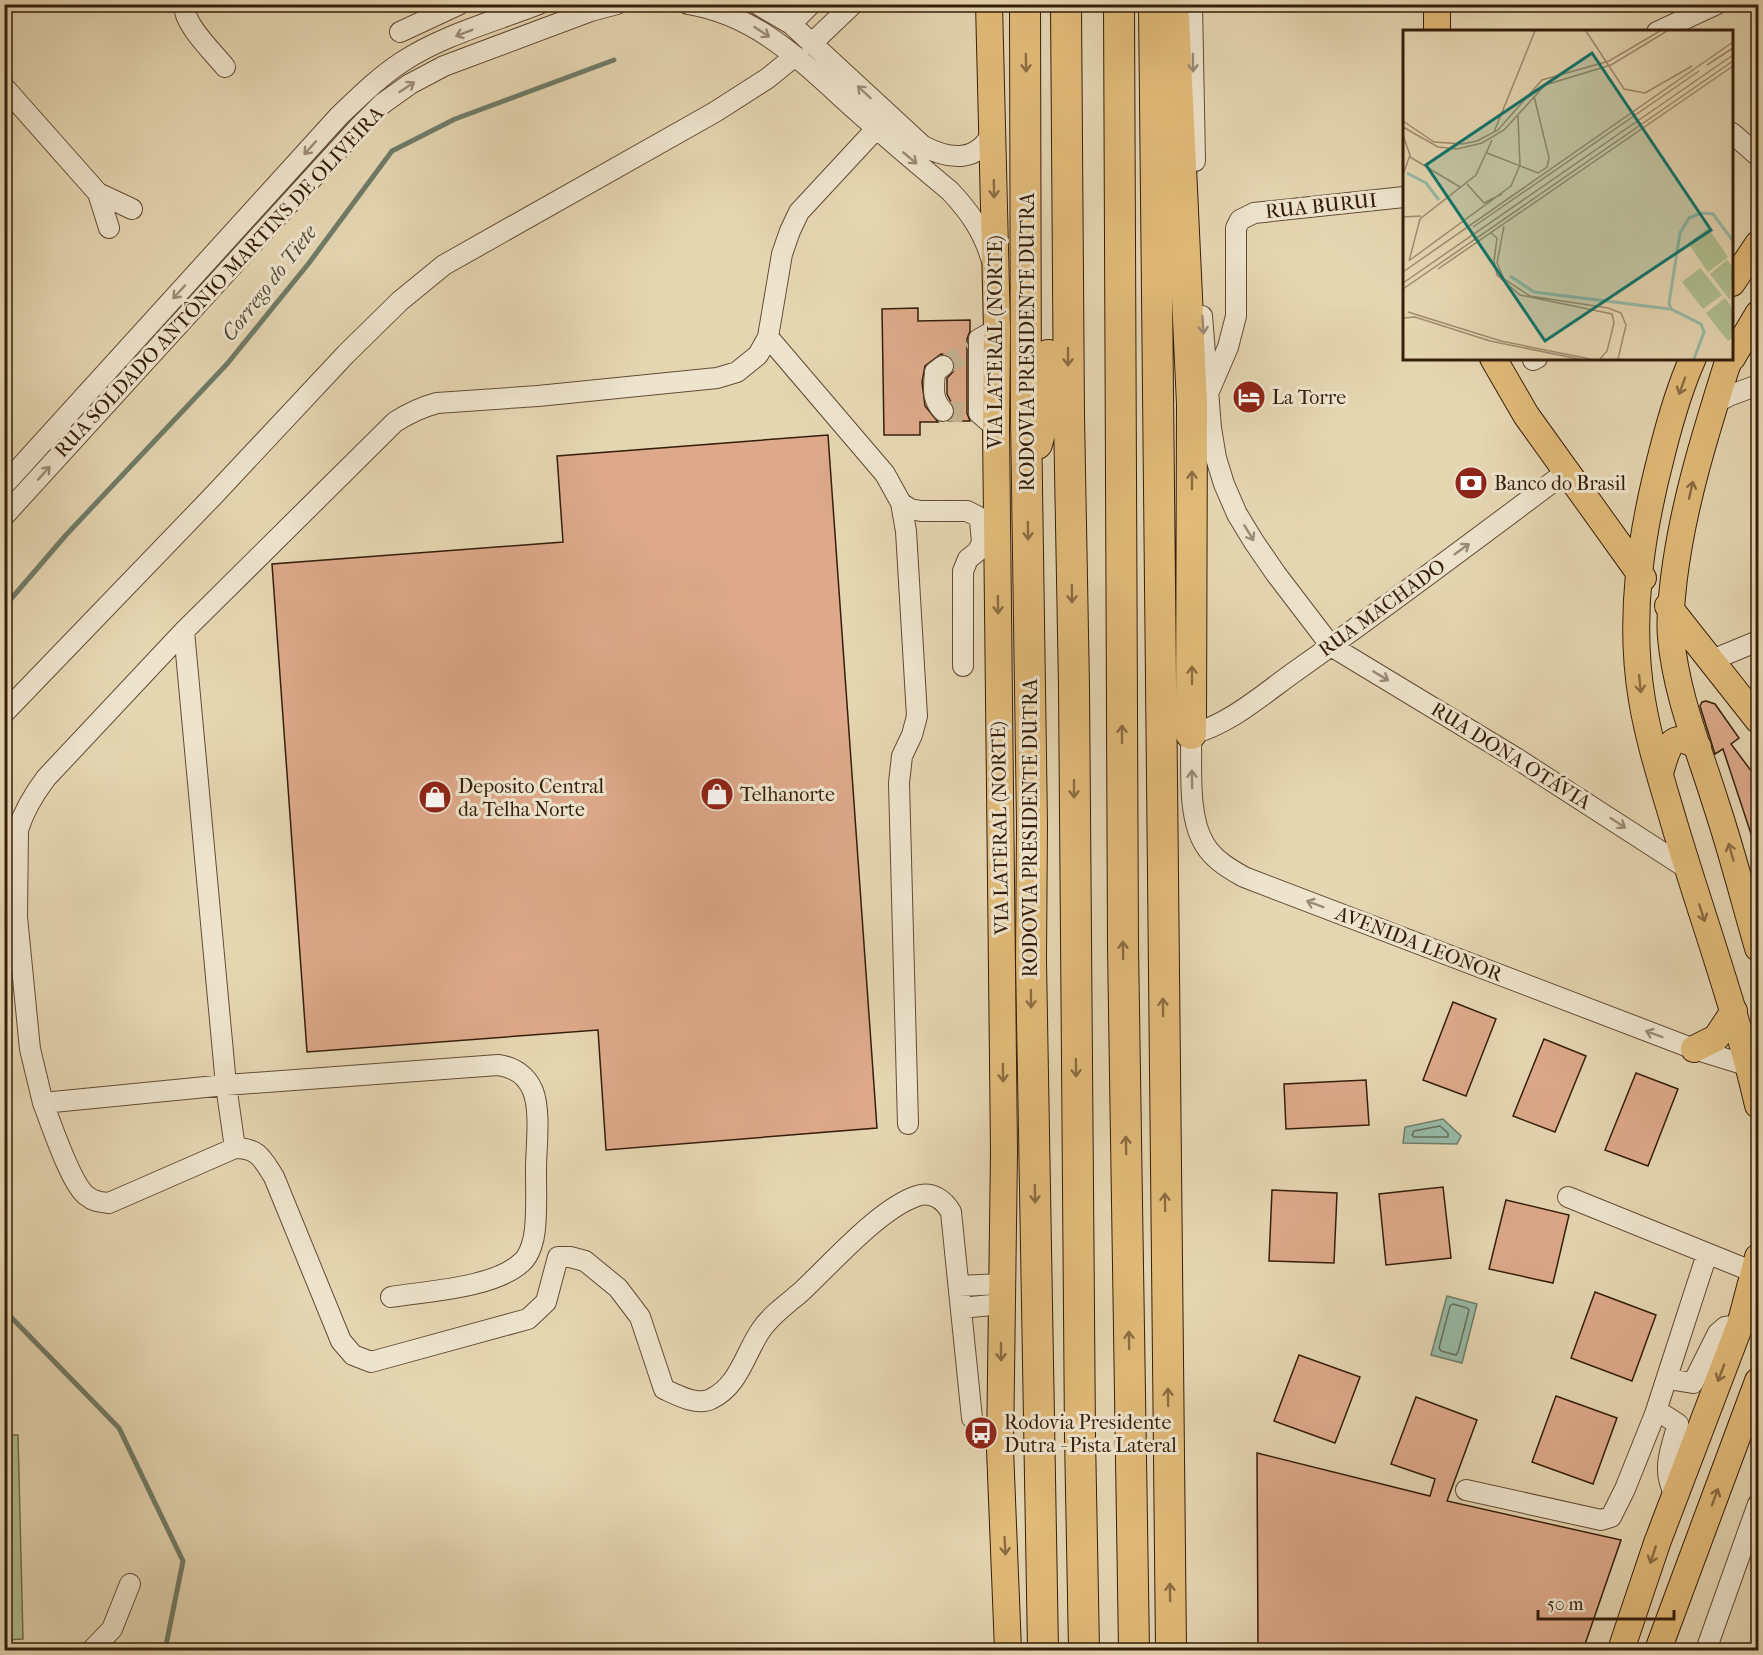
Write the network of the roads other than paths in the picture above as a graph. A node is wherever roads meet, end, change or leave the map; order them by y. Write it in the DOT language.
graph roads {
  1 [pos="184,4"];
  2 [pos="460,4"];
  3 [pos="539,4"];
  4 [pos="617,4"];
  5 [pos="688,4"];
  6 [pos="758,4"];
  7 [pos="811,4"];
  8 [pos="853,4"];
  9 [pos="989,4"];
  10 [pos="1025,4"];
  11 [pos="1049,4"];
  12 [pos="1066,4"];
  13 [pos="1119,4"];
  14 [pos="1154,4"];
  15 [pos="1173,4"];
  16 [pos="1192,4"];
  17 [pos="1437,4"];
  18 [pos="1717,4"];
  19 [pos="791,24"];
  20 [pos="1437,30"];
  21 [pos="1661,30"];
  22 [pos="400,32"];
  23 [pos="811,44"];
  24 [pos="795,56"];
  25 [pos="225,67"];
  26 [pos="4,87"];
  27 [pos="876,129"];
  28 [pos="993,130"];
  29 [pos="1733,135"];
  30 [pos="1758,156"];
  31 [pos="99,193"];
  32 [pos="1403,197"];
  33 [pos="132,209"];
  34 [pos="109,228"];
  35 [pos="1758,244"];
  36 [pos="214,255"];
  37 [pos="229,270"];
  38 [pos="996,273"];
  39 [pos="1733,280"];
  40 [pos="1758,314"];
  41 [pos="768,337"];
  42 [pos="1733,356"];
  43 [pos="1494,360"];
  44 [pos="1692,360"];
  45 [pos="1730,361"];
  46 [pos="943,366"];
  47 [pos="1758,385"];
  48 [pos="1208,395"];
  49 [pos="1715,403"];
  50 [pos="943,411"];
  51 [pos="1672,413"];
  52 [pos="1698,458"];
  53 [pos="1566,472"];
  54 [pos="1027,478"];
  55 [pos="4,485"];
  56 [pos="901,503"];
  57 [pos="4,516"];
  58 [pos="1678,547"];
  59 [pos="1632,556"];
  60 [pos="1671,609"];
  61 [pos="184,632"];
  62 [pos="1758,641"];
  63 [pos="1331,646"];
  64 [pos="1712,660"];
  65 [pos="963,666"];
  66 [pos="4,713"];
  67 [pos="1758,720"];
  68 [pos="1191,734"];
  69 [pos="1698,747"];
  70 [pos="1660,773"];
  71 [pos="1688,869"];
  72 [pos="1758,948"];
  73 [pos="1734,1011"];
  74 [pos="1694,1049"];
  75 [pos="1754,1070"];
  76 [pos="226,1085"];
  77 [pos="43,1103"];
  78 [pos="1758,1105"];
  79 [pos="908,1124"];
  80 [pos="235,1148"];
  81 [pos="1568,1197"];
  82 [pos="535,1230"];
  83 [pos="1707,1254"];
  84 [pos="558,1257"];
  85 [pos="1757,1265"];
  86 [pos="959,1286"];
  87 [pos="1001,1294"];
  88 [pos="391,1297"];
  89 [pos="962,1308"];
  90 [pos="1740,1325"];
  91 [pos="1668,1379"];
  92 [pos="1758,1381"];
  93 [pos="1655,1414"];
  94 [pos="972,1418"];
  95 [pos="1130,1422"];
  96 [pos="1466,1490"];
  97 [pos="1675,1494"];
  98 [pos="1758,1504"];
  99 [pos="130,1584"];
  100 [pos="92,1650"];
  101 [pos="1008,1650"];
  102 [pos="1043,1650"];
  103 [pos="1084,1650"];
  104 [pos="1134,1650"];
  105 [pos="1149,1650"];
  106 [pos="1171,1650"];
  107 [pos="1621,1650"];
  108 [pos="1658,1650"];
  109 [pos="1706,1650"];
  1 -- 25 [label="street"];
  2 -- 22 [label="street"];
  3 -- 36 [label="street, RUA SOLDADO ANTÔNIO MARTINS DE OLIVEIRA, one-way"];
  37 -- 4 [label="street, RUA SOLDADO ANTÔNIO MARTINS DE OLIVEIRA, one-way"];
  5 -- 24 [label="street, one-way"];
  6 -- 19 [label="street"];
  7 -- 19 [label="street"];
  8 -- 23 [label="street"];
  9 -- 28 [label="main road, VIA LATERAL (NORTE)"];
  10 -- 54 [label="highway, RODOVIA PRESIDENTE DUTRA, one-way"];
  11 -- 54 [label="highway"];
  12 -- 103 [label="highway, RODOVIA PRESIDENTE DUTRA, one-way"];
  95 -- 13 [label="highway, one-way"];
  106 -- 14 [label="highway, one-way"];
  68 -- 15 [label="highway, one-way"];
  16 -- 48 [label="street, one-way"];
  17 -- 20 [label="main road"];
  18 -- 21 [label="street"];
  19 -- 23 [label="street"];
  28 -- 23 [label="street, one-way"];
  24 -- 27 [label="street"];
  24 -- 66 [label="street"];
  26 -- 31 [label="street"];
  27 -- 38 [label="street, one-way"];
  27 -- 41 [label="street"];
  28 -- 38 [label="main road, VIA LATERAL (NORTE), one-way"];
  29 -- 30 [label="street"];
  31 -- 33 [label="street"];
  31 -- 34 [label="street"];
  32 -- 48 [label="street, RUA BURUI"];
  35 -- 39 [label="main road"];
  36 -- 37 [label="street"];
  36 -- 55 [label="street, RUA SOLDADO ANTÔNIO MARTINS DE OLIVEIRA, one-way"];
  57 -- 37 [label="street, RUA SOLDADO ANTÔNIO MARTINS DE OLIVEIRA, one-way"];
  38 -- 87 [label="main road, VIA LATERAL (NORTE), one-way"];
  40 -- 42 [label="main road"];
  41 -- 56 [label="street"];
  41 -- 61 [label="street"];
  43 -- 53 [label="main road"];
  44 -- 51 [label="main road, one-way"];
  45 -- 47 [label="street"];
  45 -- 49 [label="main road"];
  46 -- 50 [label="street"];
  47 -- 49 [label="street"];
  48 -- 63 [label="street, one-way"];
  49 -- 52 [label="main road"];
  51 -- 52 [label="main road"];
  51 -- 59 [label="main road"];
  58 -- 52 [label="main road, one-way"];
  53 -- 59 [label="main road"];
  63 -- 53 [label="street, RUA MACHADO, one-way"];
  54 -- 102 [label="highway, RODOVIA PRESIDENTE DUTRA, one-way"];
  56 -- 65 [label="street"];
  56 -- 79 [label="street"];
  58 -- 59 [label="main road"];
  58 -- 60 [label="main road"];
  59 -- 60 [label="main road"];
  59 -- 70 [label="main road, one-way"];
  60 -- 64 [label="main road"];
  60 -- 69 [label="main road"];
  61 -- 76 [label="street"];
  61 -- 77 [label="street"];
  62 -- 64 [label="street"];
  63 -- 68 [label="street, RUA MACHADO"];
  63 -- 71 [label="street, RUA DONA OTÁVIA, one-way"];
  64 -- 67 [label="main road"];
  74 -- 68 [label="street, AVENIDA LEONOR, one-way"];
  69 -- 70 [label="main road"];
  72 -- 69 [label="main road, one-way"];
  70 -- 71 [label="main road"];
  71 -- 73 [label="main road, one-way"];
  73 -- 74 [label="main road"];
  73 -- 75 [label="main road"];
  74 -- 75 [label="street, AVENIDA LEONOR"];
  75 -- 78 [label="main road"];
  76 -- 77 [label="street"];
  76 -- 80 [label="street"];
  76 -- 82 [label="street"];
  77 -- 80 [label="street"];
  80 -- 84 [label="street"];
  81 -- 83 [label="street"];
  82 -- 84 [label="street"];
  82 -- 88 [label="street"];
  83 -- 85 [label="street"];
  83 -- 91 [label="street"];
  84 -- 86 [label="street"];
  85 -- 90 [label="main road"];
  86 -- 87 [label="street"];
  86 -- 89 [label="street"];
  87 -- 89 [label="street"];
  87 -- 101 [label="main road, VIA LATERAL (NORTE), one-way"];
  89 -- 94 [label="street"];
  90 -- 91 [label="street"];
  90 -- 97 [label="main road, one-way"];
  91 -- 93 [label="street"];
  108 -- 92 [label="main road, one-way"];
  93 -- 96 [label="street"];
  93 -- 97 [label="street"];
  95 -- 104 [label="highway"];
  95 -- 105 [label="highway"];
  97 -- 107 [label="main road, one-way"];
  98 -- 109 [label="street"];
  99 -- 100 [label="street"];
}
